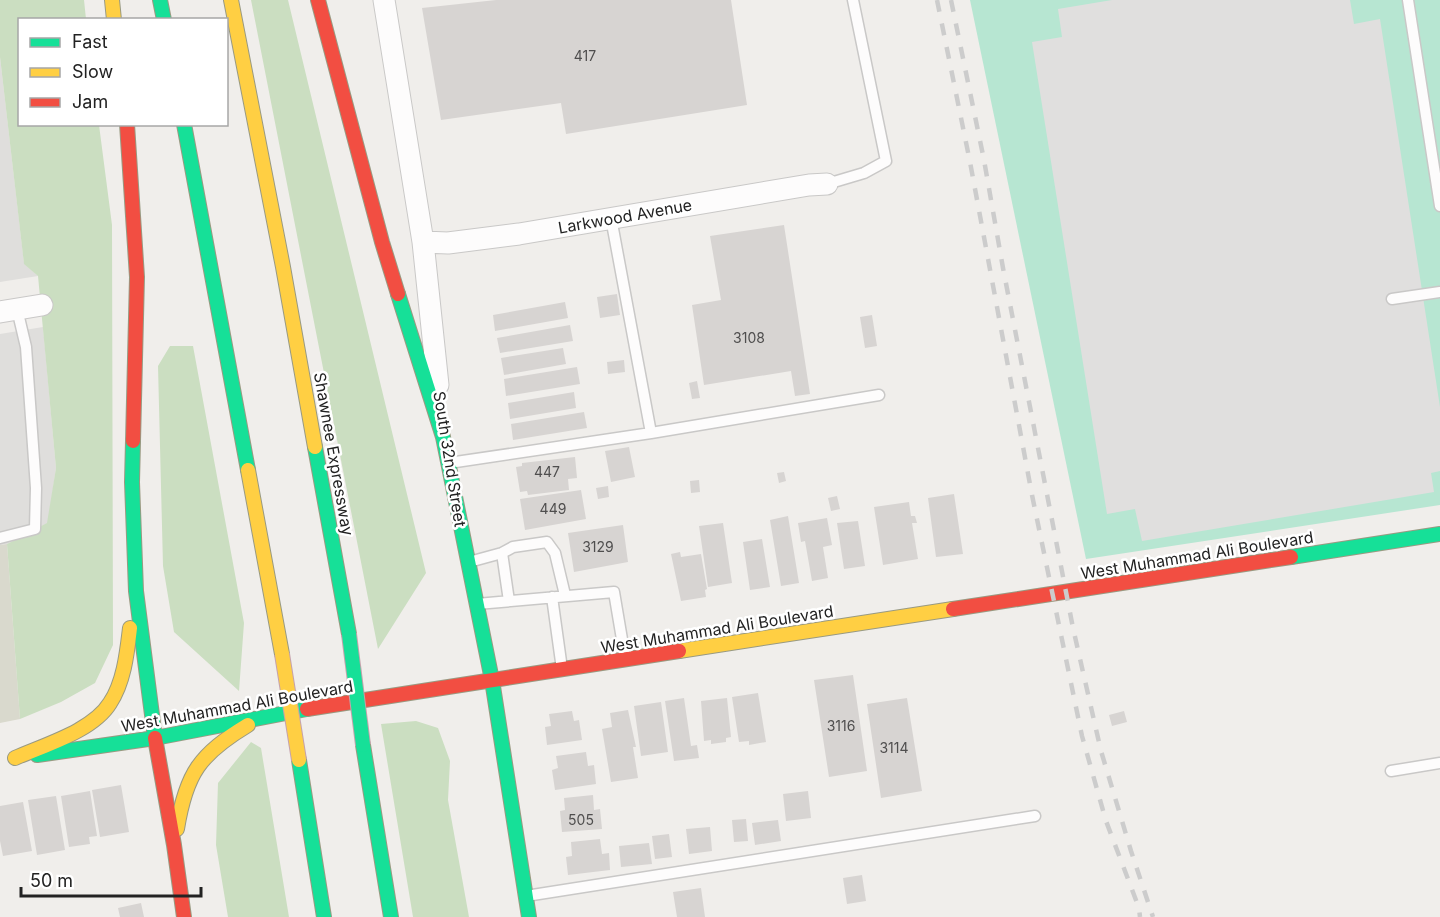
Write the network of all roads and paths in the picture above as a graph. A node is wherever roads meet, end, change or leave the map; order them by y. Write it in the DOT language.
graph roads {
  1 [pos="112,0"];
  2 [pos="160,0"];
  3 [pos="231,0"];
  4 [pos="318,0"];
  5 [pos="384,0"];
  6 [pos="853,0"];
  7 [pos="1408,0"];
  8 [pos="114,18"];
  9 [pos="164,18"];
  10 [pos="127,126"];
  11 [pos="184,126"];
  12 [pos="827,184"];
  13 [pos="1440,206"];
  14 [pos="611,218"];
  15 [pos="423,243"];
  16 [pos="1440,292"];
  17 [pos="1392,299"];
  18 [pos="42,305"];
  19 [pos="8,310"];
  20 [pos="879,395"];
  21 [pos="651,433"];
  22 [pos="443,437"];
  23 [pos="449,464"];
  24 [pos="1440,534"];
  25 [pos="0,538"];
  26 [pos="502,553"];
  27 [pos="468,562"];
  28 [pos="136,591"];
  29 [pos="565,595"];
  30 [pos="552,597"];
  31 [pos="509,601"];
  32 [pos="476,604"];
  33 [pos="625,660"];
  34 [pos="562,670"];
  35 [pos="492,680"];
  36 [pos="263,716"];
  37 [pos="155,738"];
  38 [pos="15,758"];
  39 [pos="0,760"];
  40 [pos="1440,763"];
  41 [pos="1391,771"];
  42 [pos="1035,816"];
  43 [pos="174,845"];
  44 [pos="526,897"];
  45 [pos="184,917"];
  46 [pos="324,917"];
  47 [pos="391,917"];
  48 [pos="529,917"];
  1 -- 8 [label="main road"];
  2 -- 9 [label="main road"];
  3 -- 47 [label="main road, Shawnee Expressway, bridge"];
  4 -- 22 [label="main road"];
  5 -- 15 [label="street, South 32nd Street"];
  6 -- 12 [label="lane"];
  7 -- 13 [label="lane"];
  10 -- 28 [label="main road"];
  11 -- 46 [label="main road, bridge"];
  12 -- 14 [label="street, Larkwood Avenue"];
  14 -- 15 [label="street, Larkwood Avenue"];
  14 -- 21 [label="lane"];
  15 -- 22 [label="street, South 32nd Street"];
  16 -- 17 [label="lane"];
  18 -- 19 [label="street"];
  19 -- 25 [label="lane"];
  20 -- 21 [label="lane"];
  21 -- 23 [label="lane"];
  22 -- 23 [label="main road, South 32nd Street"];
  23 -- 27 [label="main road, South 32nd Street"];
  24 -- 33 [label="main road, West Muhammad Ali Boulevard"];
  26 -- 27 [label="lane"];
  26 -- 29 [label="lane"];
  26 -- 31 [label="lane"];
  27 -- 32 [label="main road, South 32nd Street"];
  28 -- 37 [label="main road"];
  28 -- 38 [label="main road"];
  29 -- 30 [label="lane"];
  29 -- 33 [label="lane"];
  30 -- 31 [label="lane"];
  30 -- 34 [label="lane"];
  31 -- 32 [label="lane"];
  32 -- 35 [label="main road, South 32nd Street"];
  33 -- 34 [label="main road, West Muhammad Ali Boulevard"];
  34 -- 35 [label="main road, West Muhammad Ali Boulevard"];
  35 -- 36 [label="main road, West Muhammad Ali Boulevard"];
  35 -- 44 [label="main road, South 32nd Street"];
  36 -- 37 [label="main road, West Muhammad Ali Boulevard"];
  36 -- 43 [label="main road"];
  37 -- 38 [label="main road, West Muhammad Ali Boulevard"];
  37 -- 43 [label="main road"];
  38 -- 39 [label="main road, West Muhammad Ali Boulevard"];
  40 -- 41 [label="lane"];
  42 -- 44 [label="lane"];
  43 -- 45 [label="main road"];
  44 -- 48 [label="main road, South 32nd Street"];
}
